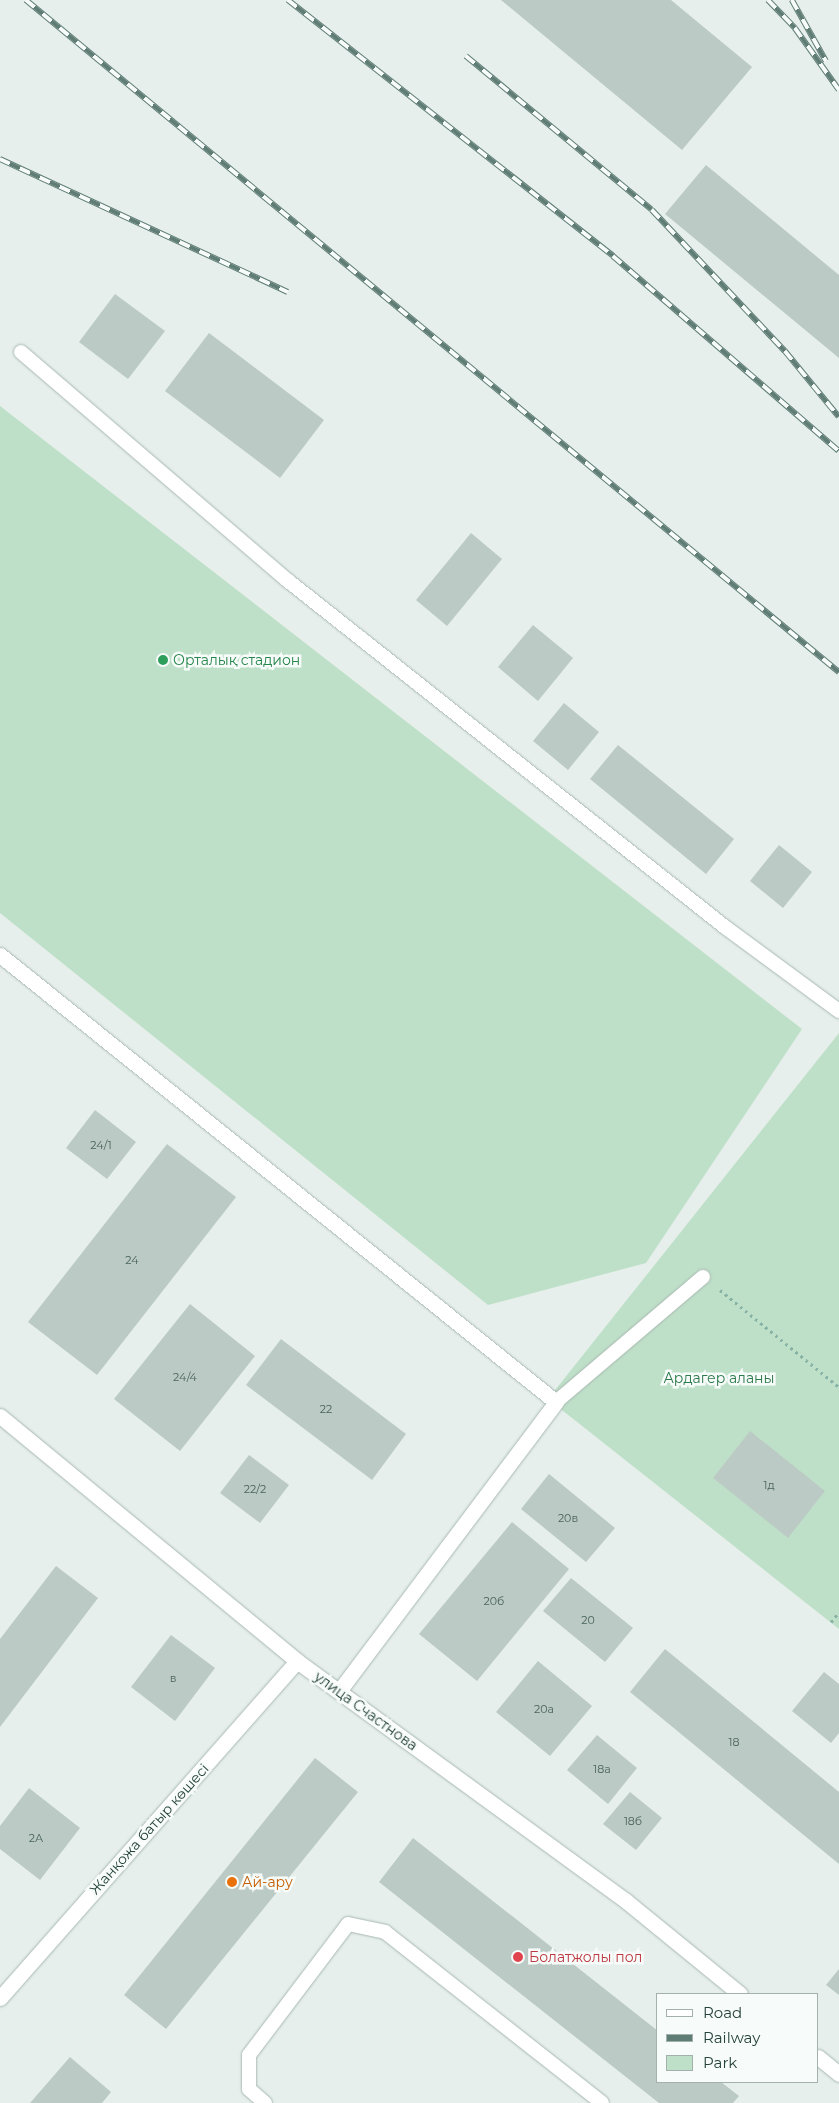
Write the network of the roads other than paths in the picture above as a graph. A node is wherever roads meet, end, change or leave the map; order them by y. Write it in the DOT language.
graph roads {
  1 [pos="21,352"];
  2 [pos="0,955"];
  3 [pos="839,1011"];
  4 [pos="703,1277"];
  5 [pos="556,1402"];
  6 [pos="0,1416"];
  7 [pos="297,1661"];
  8 [pos="339,1691"];
  9 [pos="739,1993"];
  10 [pos="0,1998"];
  11 [pos="819,2058"];
  12 [pos="839,2074"];
  13 [pos="265,2103"];
  14 [pos="602,2103"];
  1 -- 3 [label="lane"];
  2 -- 5 [label="street"];
  4 -- 5 [label="lane"];
  5 -- 8 [label="street"];
  6 -- 7 [label="street, улица Счастнова"];
  7 -- 8 [label="street, улица Счастнова"];
  7 -- 10 [label="street, Жанқожа батыр көшесі"];
  8 -- 9 [label="street, улица Счастнова"];
  11 -- 12 [label="street"];
  13 -- 14 [label="lane"];
}
